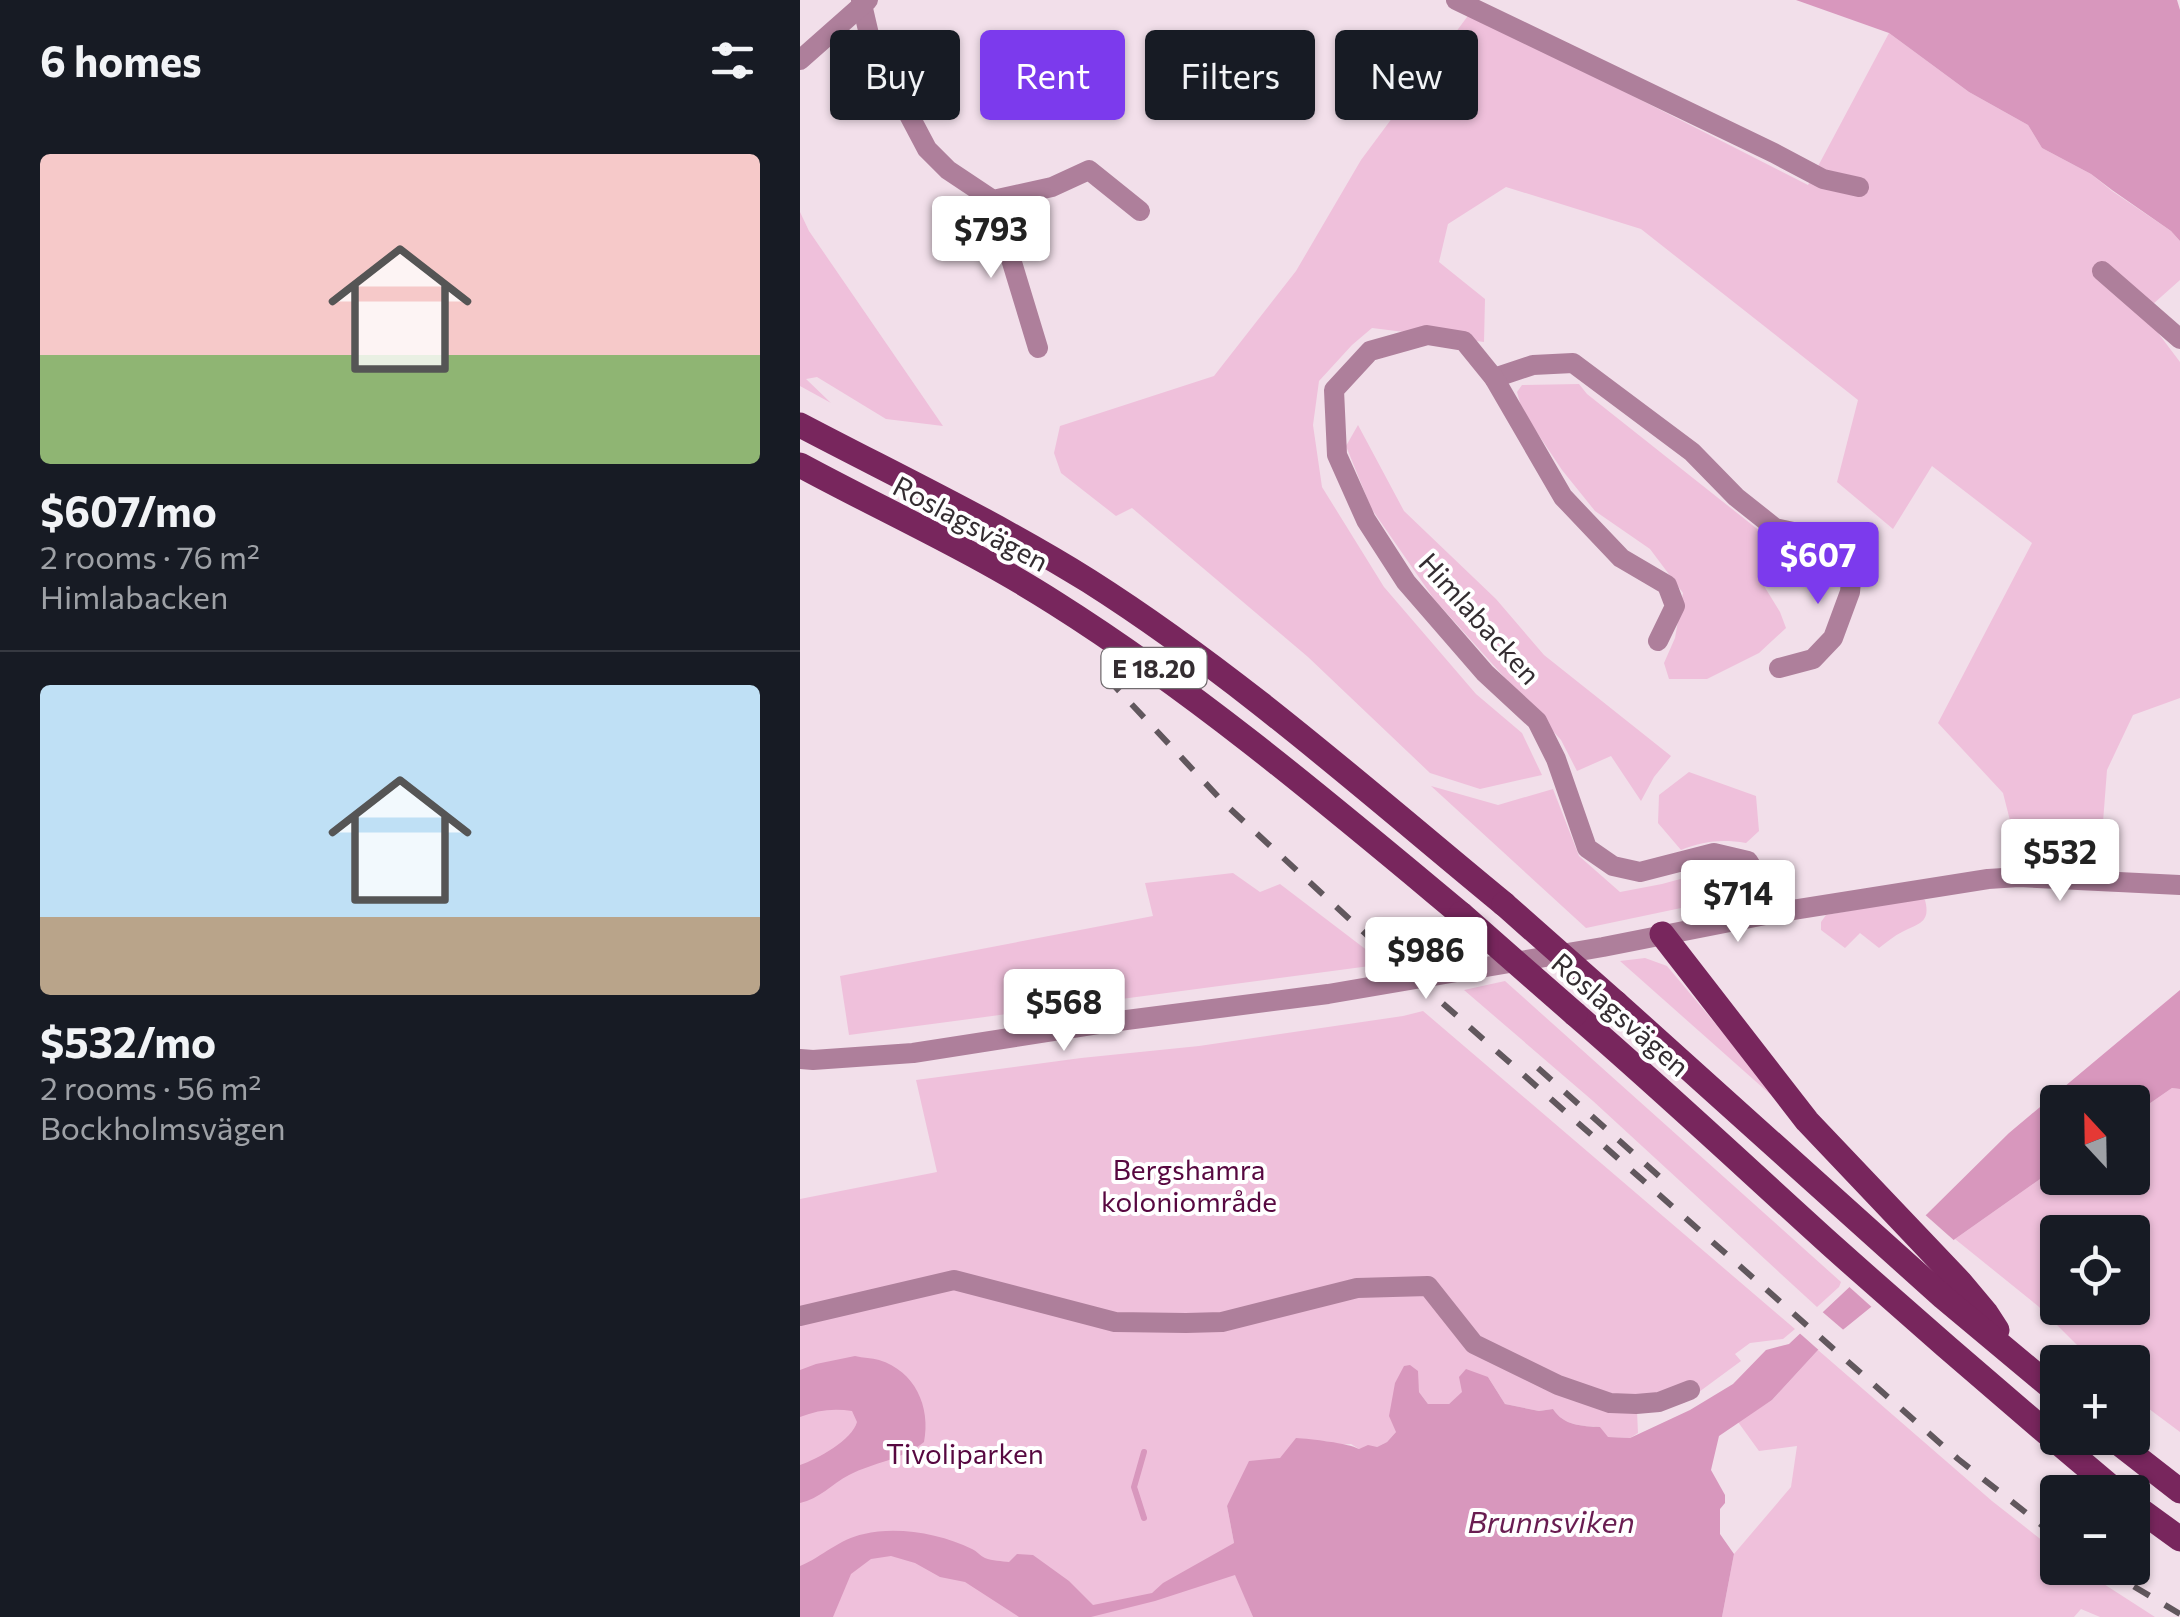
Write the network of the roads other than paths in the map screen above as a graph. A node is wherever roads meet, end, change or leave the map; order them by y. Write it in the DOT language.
graph roads {
  1 [pos="1456,0"];
  2 [pos="864,1"];
  3 [pos="800,60"];
  4 [pos="1859,187"];
  5 [pos="993,200"];
  6 [pos="1140,212"];
  7 [pos="2102,271"];
  8 [pos="2180,339"];
  9 [pos="1038,348"];
  10 [pos="1494,378"];
  11 [pos="800,426"];
  12 [pos="800,465"];
  13 [pos="800,482"];
  14 [pos="958,548"];
  15 [pos="1658,641"];
  16 [pos="1779,668"];
  17 [pos="2180,886"];
  18 [pos="1780,912"];
  19 [pos="1662,934"];
  20 [pos="800,1058"];
  21 [pos="1952,1289"];
  22 [pos="800,1316"];
  23 [pos="2040,1378"];
  24 [pos="1690,1390"];
  25 [pos="2134,1455"];
  26 [pos="2097,1475"];
  27 [pos="2180,1491"];
  28 [pos="2150,1517"];
  29 [pos="2180,1539"];
  1 -- 4 [label="street"];
  2 -- 3 [label="street"];
  2 -- 5 [label="street"];
  5 -- 6 [label="street"];
  5 -- 9 [label="street"];
  7 -- 8 [label="street"];
  10 -- 15 [label="street, Himlabacken"];
  10 -- 16 [label="street"];
  10 -- 18 [label="street, Himlabacken"];
  11 -- 21 [label="main road, Roslagsvägen / E 18.20, bridge"];
  12 -- 14 [label="main road, Roslagsvägen / E 18.20"];
  13 -- 14 [label="main road"];
  14 -- 26 [label="main road, Roslagsvägen / E 18.20, bridge"];
  17 -- 18 [label="street"];
  18 -- 19 [label="street"];
  19 -- 20 [label="street"];
  19 -- 21 [label="main road"];
  21 -- 23 [label="main road"];
  22 -- 24 [label="street"];
  25 -- 27 [label="main road"];
  28 -- 29 [label="main road"];
}
